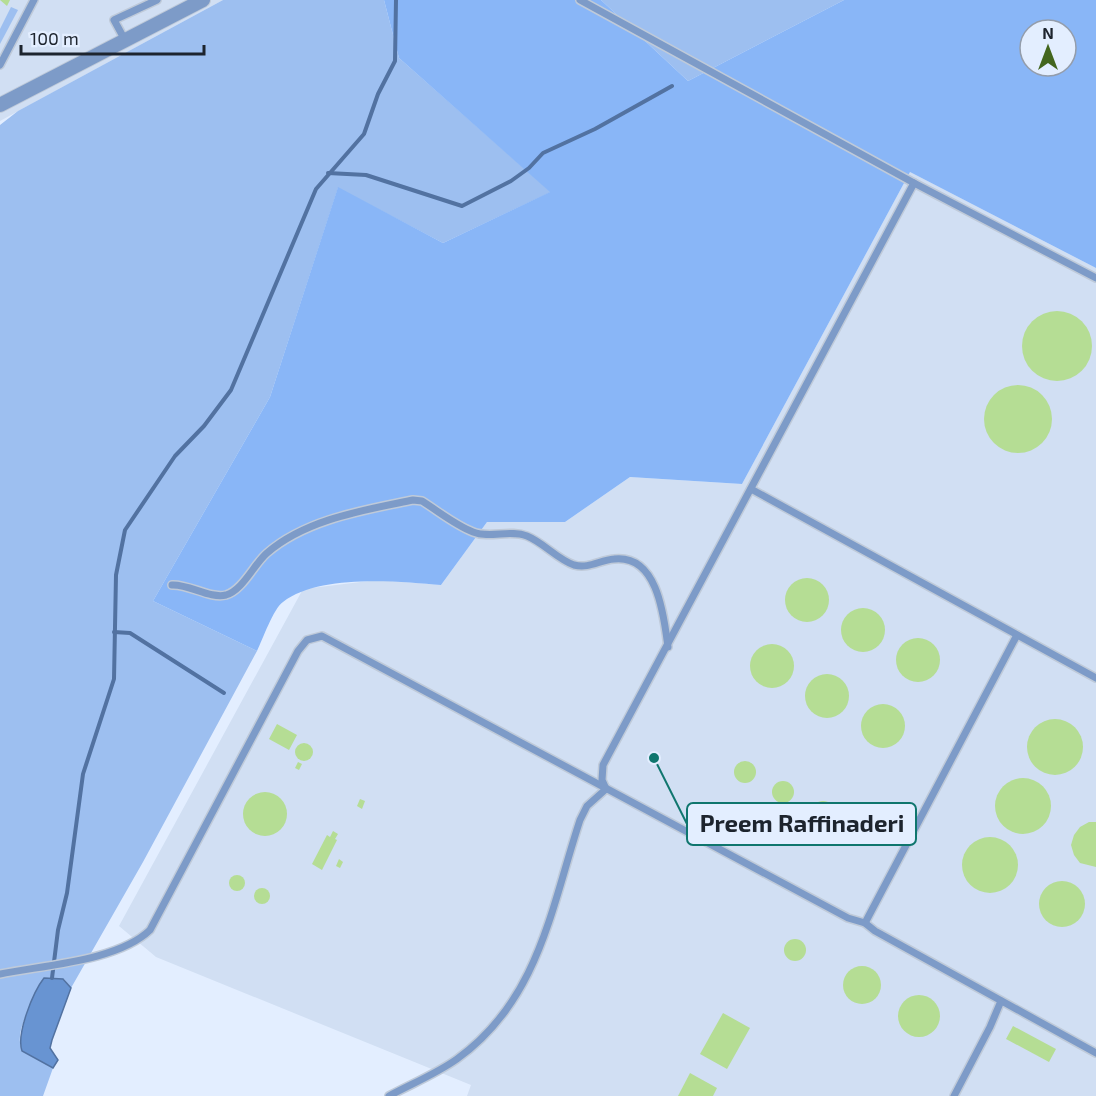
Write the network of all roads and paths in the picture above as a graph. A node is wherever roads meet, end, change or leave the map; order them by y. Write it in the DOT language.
graph roads {
  1 [pos="34,0"];
  2 [pos="157,0"];
  3 [pos="203,0"];
  4 [pos="580,0"];
  5 [pos="126,42"];
  6 [pos="0,64"];
  7 [pos="0,105"];
  8 [pos="914,183"];
  9 [pos="1096,278"];
  10 [pos="751,489"];
  11 [pos="172,585"];
  12 [pos="1017,635"];
  13 [pos="668,647"];
  14 [pos="1096,678"];
  15 [pos="606,789"];
  16 [pos="865,923"];
  17 [pos="0,974"];
  18 [pos="1000,1001"];
  19 [pos="1096,1053"];
  20 [pos="389,1096"];
  21 [pos="954,1096"];
  1 -- 6 [label="lane"];
  2 -- 5 [label="lane"];
  3 -- 5 [label="street"];
  4 -- 8 [label="lane"];
  5 -- 7 [label="street"];
  8 -- 9 [label="lane"];
  8 -- 10 [label="lane"];
  10 -- 12 [label="lane"];
  10 -- 13 [label="lane"];
  11 -- 13 [label="lane"];
  12 -- 14 [label="lane"];
  12 -- 16 [label="lane"];
  13 -- 15 [label="lane"];
  15 -- 16 [label="lane"];
  15 -- 17 [label="lane"];
  15 -- 20 [label="lane"];
  16 -- 18 [label="lane"];
  18 -- 19 [label="lane"];
  18 -- 21 [label="lane"];
}
